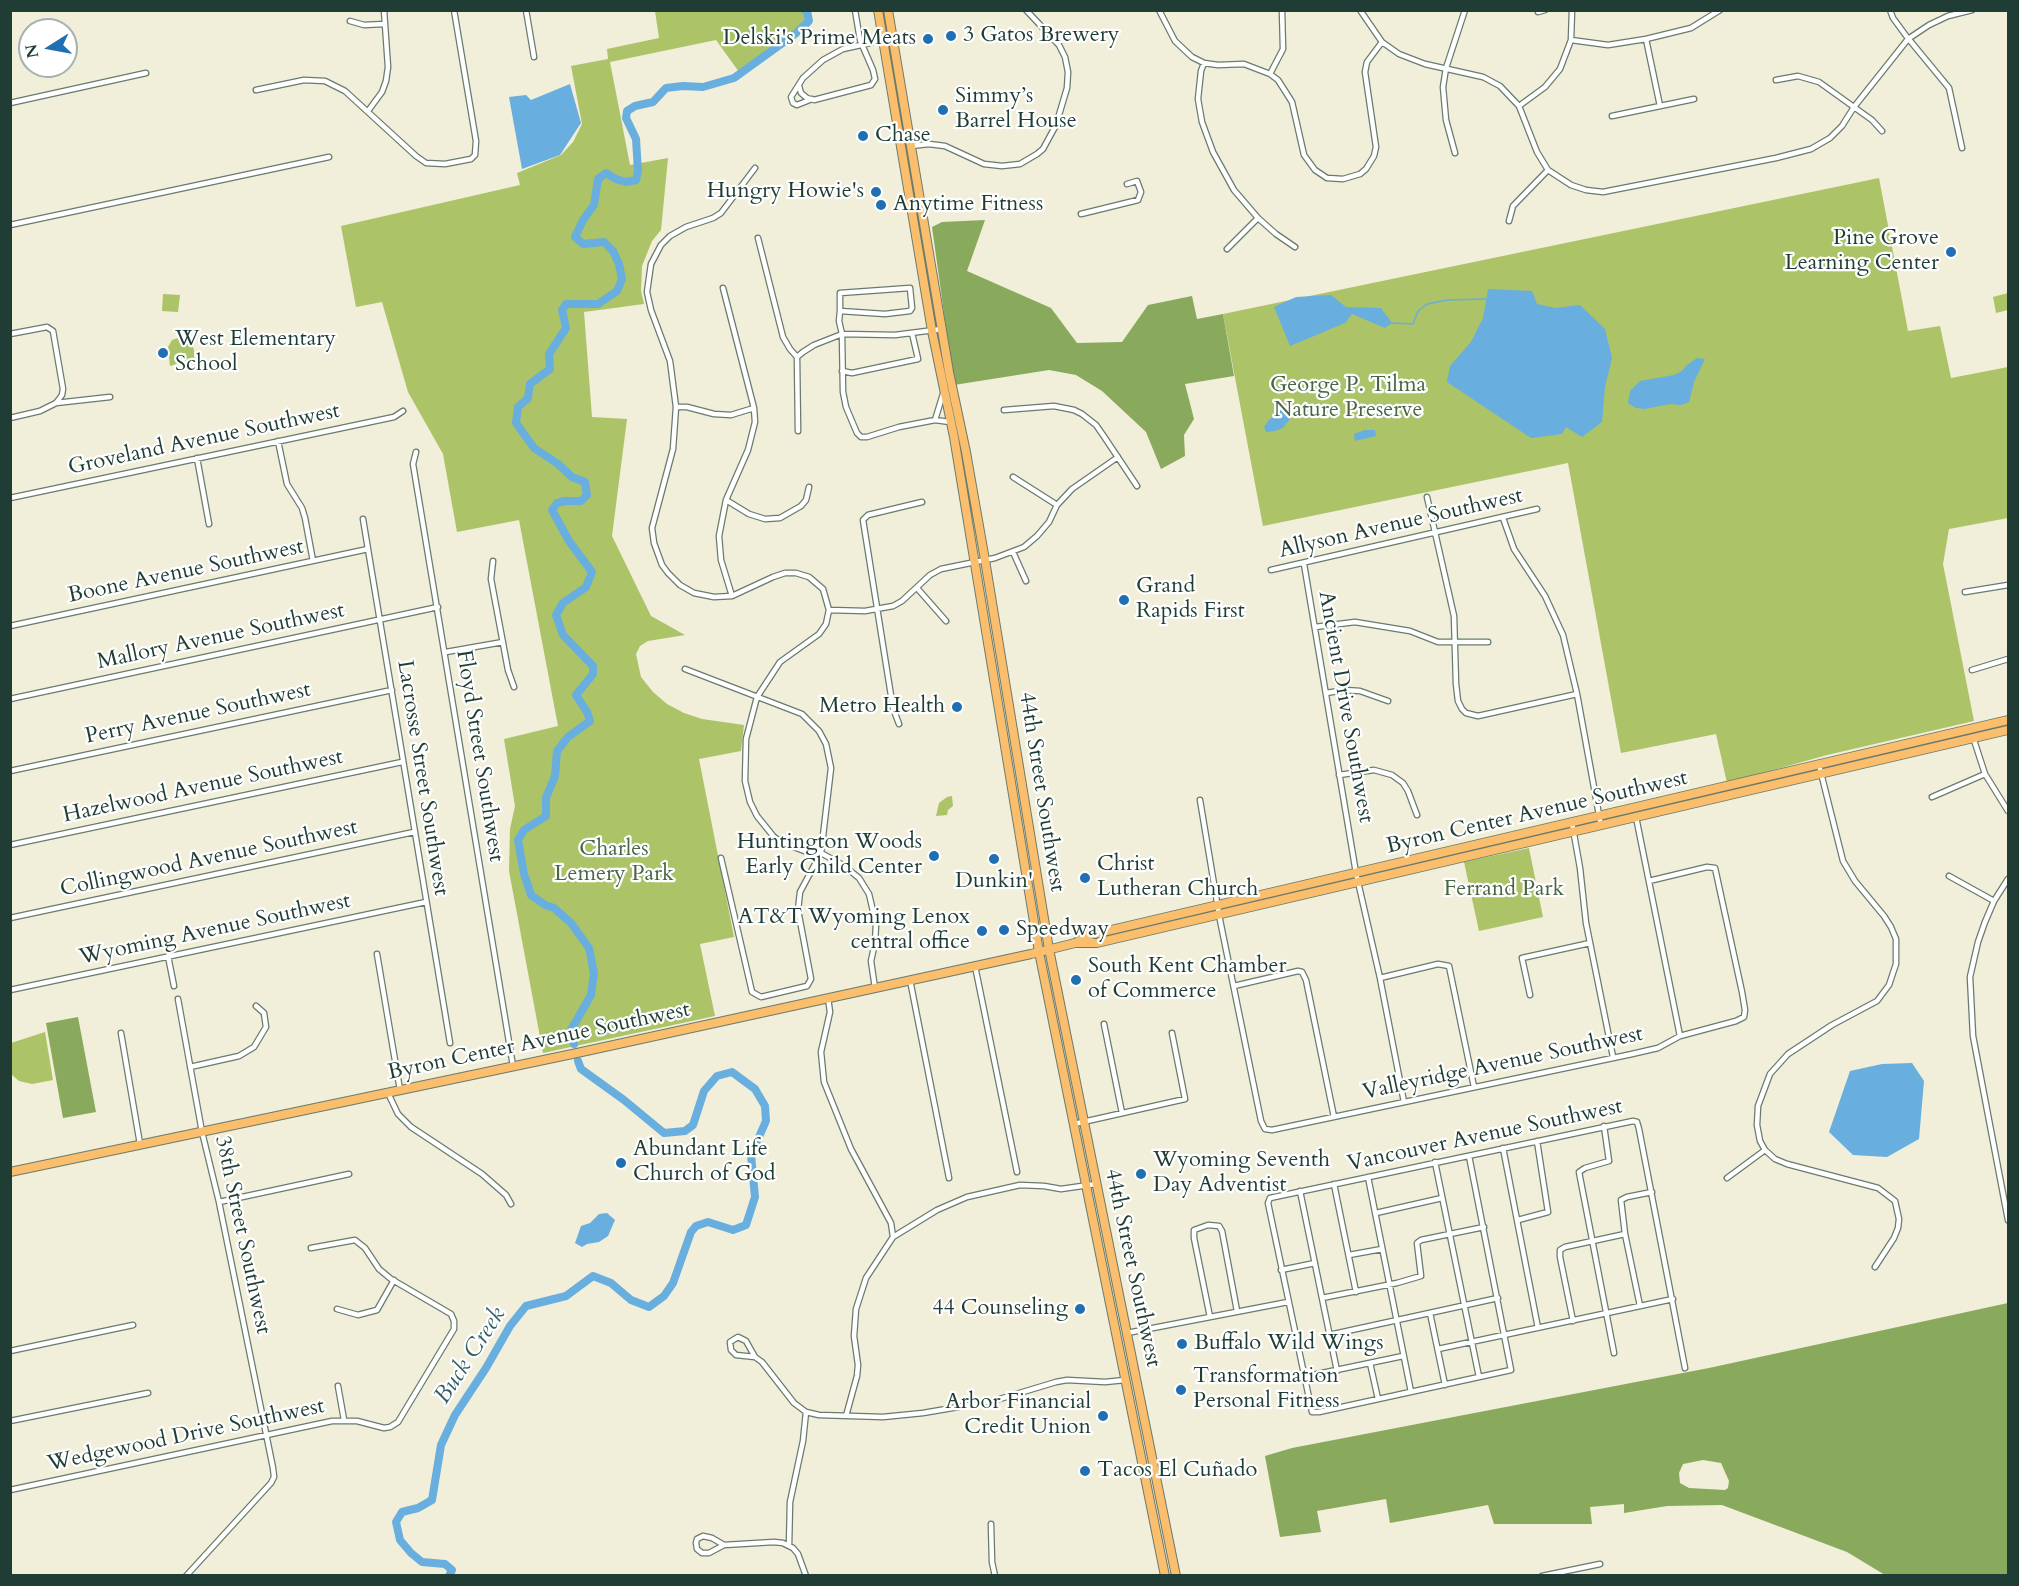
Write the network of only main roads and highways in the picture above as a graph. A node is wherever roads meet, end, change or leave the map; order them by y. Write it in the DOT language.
graph roads {
  1 [pos="888,12"];
  2 [pos="878,13"];
  3 [pos="900,137"];
  4 [pos="911,146"];
  5 [pos="902,148"];
  6 [pos="913,156"];
  7 [pos="929,252"];
  8 [pos="919,253"];
  9 [pos="993,672"];
  10 [pos="1005,683"];
  11 [pos="2008,720"];
  12 [pos="2008,730"];
  13 [pos="1075,943"];
  14 [pos="1049,949"];
  15 [pos="1039,952"];
  16 [pos="10,1172"];
  17 [pos="1098,1239"];
  18 [pos="1107,1241"];
  19 [pos="1116,1333"];
  20 [pos="1127,1333"];
  21 [pos="1124,1370"];
  22 [pos="1136,1379"];
  23 [pos="1126,1380"];
  24 [pos="1139,1392"];
  25 [pos="1138,1441"];
  26 [pos="1149,1447"];
  27 [pos="1155,1522"];
  28 [pos="1166,1525"];
  29 [pos="1166,1575"];
  30 [pos="1176,1575"];
  1 -- 2 [label="main road"];
  1 -- 4 [label="main road, 44th Street Southwest"];
  2 -- 3 [label="main road, 44th Street Southwest"];
  3 -- 4 [label="main road"];
  3 -- 5 [label="main road, 44th Street Southwest"];
  4 -- 6 [label="main road, 44th Street Southwest"];
  5 -- 6 [label="main road"];
  5 -- 8 [label="main road, 44th Street Southwest"];
  6 -- 7 [label="main road, 44th Street Southwest"];
  7 -- 8 [label="main road"];
  7 -- 10 [label="main road, 44th Street Southwest"];
  8 -- 9 [label="main road, 44th Street Southwest"];
  9 -- 10 [label="main road"];
  9 -- 15 [label="main road, 44th Street Southwest"];
  10 -- 14 [label="main road, 44th Street Southwest"];
  11 -- 13 [label="main road, Byron Center Avenue Southwest"];
  12 -- 13 [label="main road, Byron Center Avenue Southwest"];
  13 -- 14 [label="main road, Byron Center Avenue Southwest"];
  14 -- 15 [label="main road, Byron Center Avenue Southwest"];
  14 -- 18 [label="main road, 44th Street Southwest"];
  15 -- 16 [label="main road, Byron Center Avenue Southwest"];
  15 -- 17 [label="main road, 44th Street Southwest"];
  17 -- 18 [label="main road"];
  17 -- 19 [label="main road, 44th Street Southwest"];
  18 -- 20 [label="main road, 44th Street Southwest"];
  19 -- 20 [label="main road"];
  19 -- 21 [label="main road, 44th Street Southwest"];
  20 -- 22 [label="main road, 44th Street Southwest"];
  21 -- 22 [label="main road"];
  21 -- 23 [label="main road, 44th Street Southwest"];
  22 -- 24 [label="main road, 44th Street Southwest"];
  23 -- 24 [label="main road"];
  23 -- 25 [label="main road, 44th Street Southwest"];
  24 -- 26 [label="main road, 44th Street Southwest"];
  25 -- 26 [label="main road"];
  25 -- 27 [label="main road, 44th Street Southwest"];
  26 -- 28 [label="main road, 44th Street Southwest"];
  27 -- 28 [label="main road"];
  27 -- 29 [label="main road, 44th Street Southwest"];
  28 -- 30 [label="main road, 44th Street Southwest"];
}
